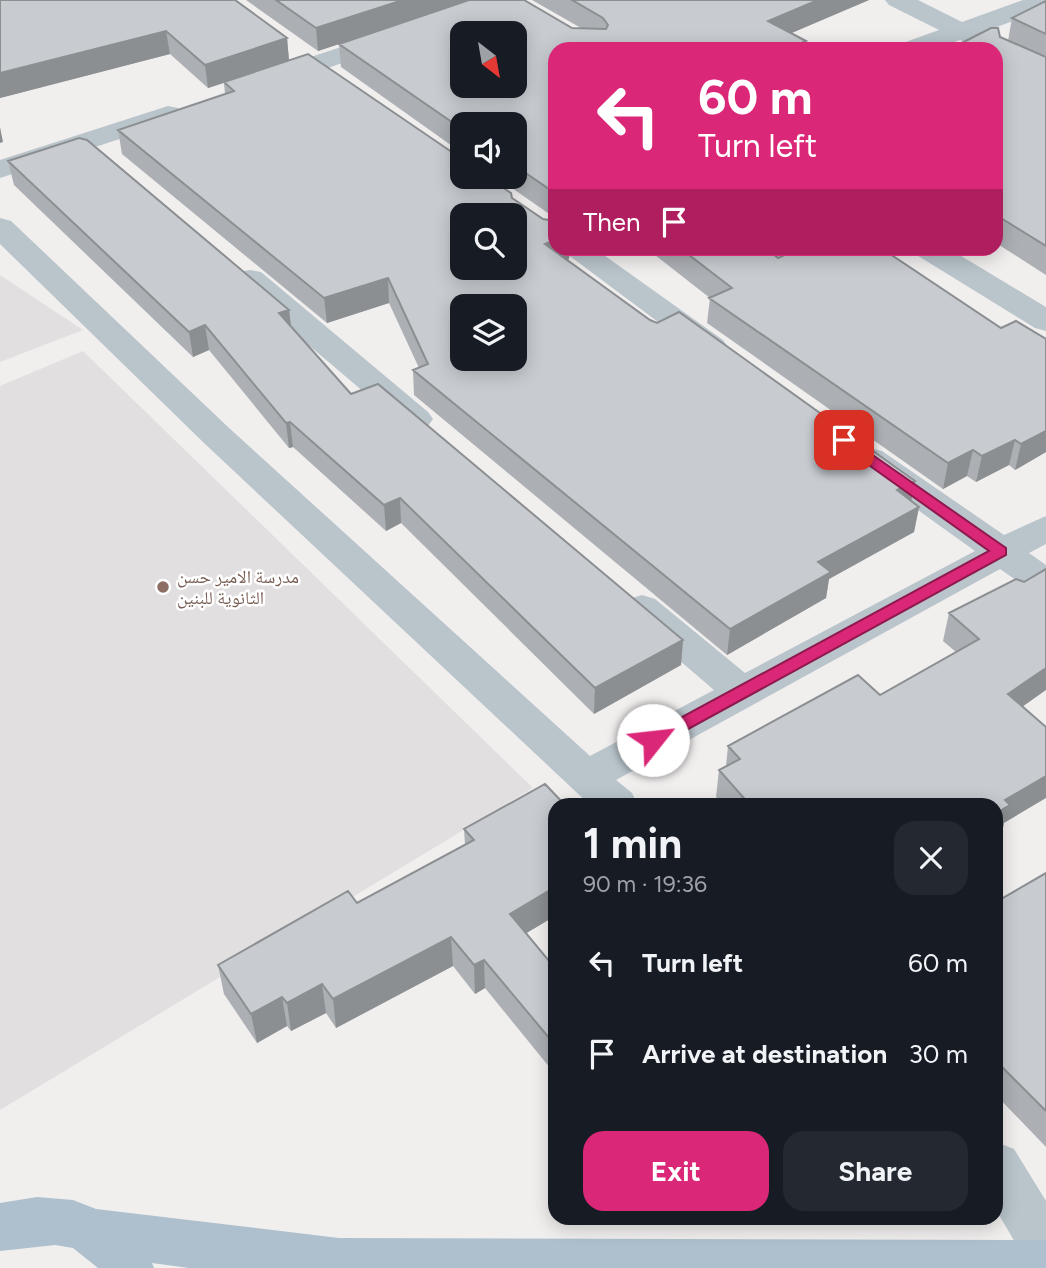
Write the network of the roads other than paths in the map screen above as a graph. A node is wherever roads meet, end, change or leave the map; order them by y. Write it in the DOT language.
graph roads {
  1 [pos="898,0"];
  2 [pos="1046,0"];
  3 [pos="417,30"];
  4 [pos="959,32"];
  5 [pos="931,42"];
  6 [pos="980,42"];
  7 [pos="293,48"];
  8 [pos="1003,53"];
  9 [pos="316,65"];
  10 [pos="1046,73"];
  11 [pos="338,81"];
  12 [pos="252,86"];
  13 [pos="188,107"];
  14 [pos="85,141"];
  15 [pos="117,167"];
  16 [pos="0,169"];
  17 [pos="0,228"];
  18 [pos="223,256"];
  19 [pos="585,256"];
  20 [pos="939,256"];
  21 [pos="1046,321"];
  22 [pos="743,368"];
  23 [pos="844,440"];
  24 [pos="445,443"];
  25 [pos="1046,528"];
  26 [pos="1000,551"];
  27 [pos="1046,583"];
  28 [pos="615,585"];
  29 [pos="742,692"];
  30 [pos="586,777"];
  31 [pos="609,798"];
  32 [pos="1003,1176"];
  33 [pos="0,1226"];
  34 [pos="1046,1247"];
  35 [pos="113,1250"];
  36 [pos="1046,1265"];
  1 -- 4 [label="street"];
  2 -- 4 [label="street"];
  3 -- 9 [label="street"];
  4 -- 5 [label="street"];
  4 -- 6 [label="street"];
  7 -- 9 [label="street"];
  8 -- 10 [label="street"];
  9 -- 11 [label="street"];
  9 -- 12 [label="street"];
  13 -- 14 [label="street"];
  14 -- 15 [label="street"];
  14 -- 16 [label="street"];
  17 -- 30 [label="street"];
  18 -- 24 [label="street"];
  19 -- 22 [label="street"];
  20 -- 21 [label="street"];
  23 -- 26 [label="street"];
  25 -- 26 [label="street"];
  26 -- 27 [label="street"];
  26 -- 29 [label="street"];
  28 -- 29 [label="street"];
  29 -- 30 [label="street"];
  30 -- 31 [label="street"];
  32 -- 34 [label="street"];
  33 -- 35 [label="main road"];
  35 -- 36 [label="main road"];
}
